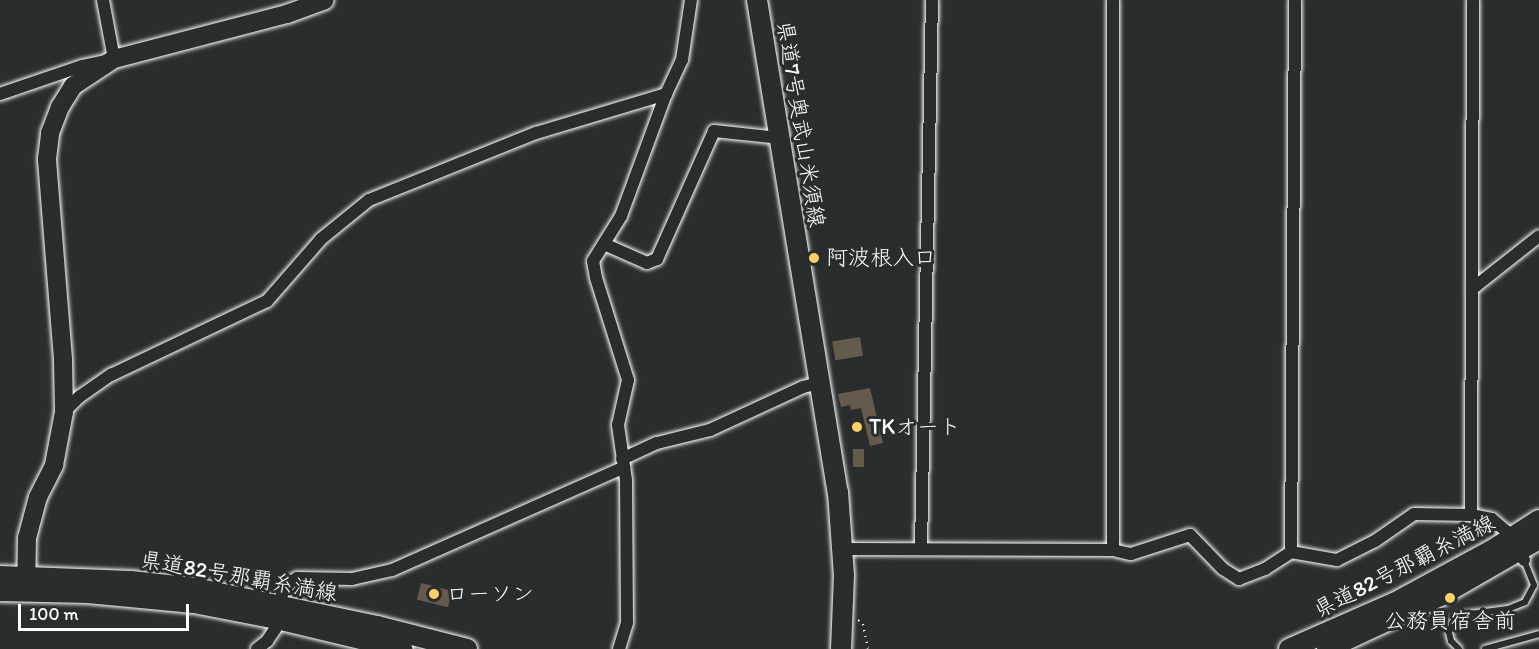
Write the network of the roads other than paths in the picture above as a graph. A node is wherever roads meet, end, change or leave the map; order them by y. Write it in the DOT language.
graph roads {
  1 [pos="103,0"];
  2 [pos="325,0"];
  3 [pos="691,0"];
  4 [pos="757,0"];
  5 [pos="932,0"];
  6 [pos="1113,0"];
  7 [pos="1295,0"];
  8 [pos="1473,0"];
  9 [pos="286,7"];
  10 [pos="114,59"];
  11 [pos="0,94"];
  12 [pos="666,94"];
  13 [pos="779,138"];
  14 [pos="1539,236"];
  15 [pos="604,244"];
  16 [pos="1472,289"];
  17 [pos="819,383"];
  18 [pos="64,412"];
  19 [pos="623,463"];
  20 [pos="1471,515"];
  21 [pos="1539,520"];
  22 [pos="1539,539"];
  23 [pos="921,548"];
  24 [pos="843,549"];
  25 [pos="1113,550"];
  26 [pos="1518,550"];
  27 [pos="1291,552"];
  28 [pos="0,576"];
  29 [pos="27,583"];
  30 [pos="0,591"];
  31 [pos="279,612"];
  32 [pos="1539,634"];
  33 [pos="256,649"];
  34 [pos="402,649"];
  35 [pos="467,649"];
  36 [pos="619,649"];
  37 [pos="841,649"];
  38 [pos="1288,649"];
  39 [pos="1327,649"];
  40 [pos="1459,649"];
  41 [pos="1485,649"];
  1 -- 10 [label="street"];
  2 -- 9 [label="street"];
  3 -- 12 [label="street"];
  4 -- 13 [label="main road, 県道7号奥武山米須線"];
  5 -- 23 [label="street"];
  6 -- 25 [label="street"];
  7 -- 27 [label="street"];
  8 -- 16 [label="street"];
  9 -- 10 [label="street"];
  10 -- 11 [label="street"];
  10 -- 18 [label="street"];
  12 -- 15 [label="street"];
  12 -- 18 [label="street"];
  13 -- 15 [label="street"];
  13 -- 17 [label="main road, 県道7号奥武山米須線"];
  14 -- 16 [label="street"];
  15 -- 19 [label="street"];
  16 -- 20 [label="street"];
  17 -- 19 [label="street"];
  17 -- 24 [label="main road, 県道7号奥武山米須線"];
  18 -- 29 [label="street"];
  19 -- 31 [label="street"];
  19 -- 36 [label="street"];
  20 -- 26 [label="street"];
  20 -- 27 [label="street"];
  21 -- 26 [label="main road, 県道82号那覇糸満線"];
  22 -- 26 [label="main road, 県道82号那覇糸満線"];
  23 -- 24 [label="street"];
  23 -- 25 [label="street"];
  24 -- 37 [label="main road, 県道7号奥武山米須線"];
  25 -- 27 [label="street"];
  26 -- 38 [label="main road, 県道82号那覇糸満線"];
  26 -- 39 [label="main road, 県道82号那覇糸満線"];
  26 -- 40 [label="lane"];
  28 -- 29 [label="main road, 県道82号那覇糸満線"];
  29 -- 30 [label="main road, 県道82号那覇糸満線"];
  29 -- 31 [label="main road, 県道82号那覇糸満線"];
  31 -- 33 [label="street"];
  31 -- 34 [label="main road, 県道82号那覇糸満線"];
  31 -- 35 [label="main road, 県道82号那覇糸満線"];
  32 -- 41 [label="lane"];
}
